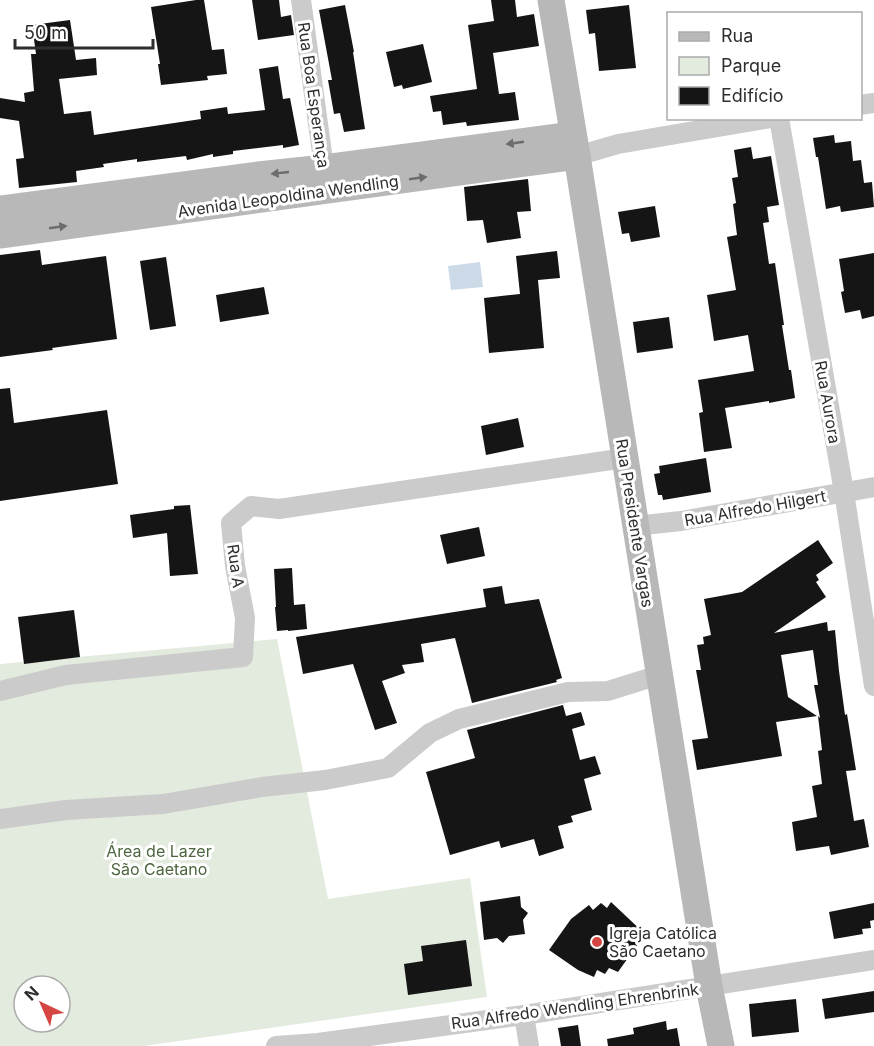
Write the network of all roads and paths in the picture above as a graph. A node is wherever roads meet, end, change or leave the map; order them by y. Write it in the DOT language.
graph roads {
  1 [pos="301,0"];
  2 [pos="551,0"];
  3 [pos="759,120"];
  4 [pos="779,120"];
  5 [pos="575,146"];
  6 [pos="325,179"];
  7 [pos="0,209"];
  8 [pos="0,235"];
  9 [pos="625,458"];
  10 [pos="874,487"];
  11 [pos="844,492"];
  12 [pos="635,526"];
  13 [pos="659,675"];
  14 [pos="874,686"];
  15 [pos="0,691"];
  16 [pos="0,819"];
  17 [pos="874,960"];
  18 [pos="709,986"];
  19 [pos="524,1015"];
  20 [pos="318,1045"];
  21 [pos="276,1046"];
  22 [pos="529,1046"];
  23 [pos="721,1046"];
  1 -- 6 [label="street, Rua Boa Esperança"];
  2 -- 5 [label="main road, Rua Presidente Vargas"];
  3 -- 5 [label="street"];
  4 -- 11 [label="street, Rua Aurora"];
  5 -- 6 [label="main road, Avenida Leopoldina Wendling"];
  5 -- 9 [label="main road, Rua Presidente Vargas"];
  6 -- 7 [label="main road, Avenida Leopoldina Wendling, one-way"];
  8 -- 6 [label="main road, Avenida Leopoldina Wendling, one-way"];
  9 -- 12 [label="main road, Rua Presidente Vargas"];
  9 -- 15 [label="street, Rua A"];
  10 -- 11 [label="street, Rua Alfredo Hilgert"];
  11 -- 12 [label="street, Rua Alfredo Hilgert"];
  11 -- 14 [label="street, Rua Aurora"];
  12 -- 13 [label="main road, Rua Presidente Vargas"];
  13 -- 16 [label="street"];
  13 -- 18 [label="main road, Rua Presidente Vargas"];
  17 -- 18 [label="street, Rua Alfredo Wendling Ehrenbrink"];
  18 -- 19 [label="street, Rua Alfredo Wendling Ehrenbrink"];
  18 -- 23 [label="main road, Rua Presidente Vargas"];
  19 -- 20 [label="street, Rua Alfredo Wendling Ehrenbrink"];
  19 -- 22 [label="street"];
  20 -- 21 [label="street, Rua Alfredo Wendling Ehrenbrink"];
}
